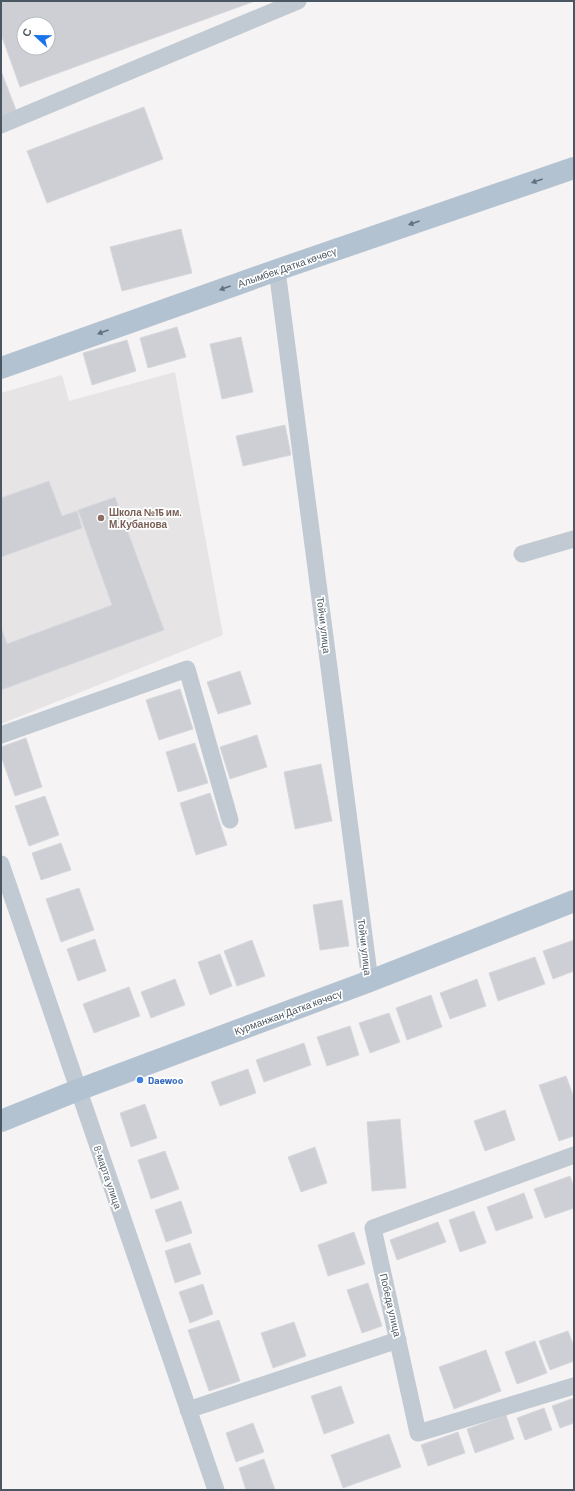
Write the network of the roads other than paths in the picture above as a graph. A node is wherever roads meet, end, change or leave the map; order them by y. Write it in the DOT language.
graph roads {
  1 [pos="298,1"];
  2 [pos="1,125"];
  3 [pos="574,168"];
  4 [pos="277,270"];
  5 [pos="1,368"];
  6 [pos="574,539"];
  7 [pos="522,554"];
  8 [pos="1,735"];
  9 [pos="230,820"];
  10 [pos="1,864"];
  11 [pos="574,901"];
  12 [pos="370,981"];
  13 [pos="78,1090"];
  14 [pos="1,1121"];
  15 [pos="574,1155"];
  16 [pos="398,1340"];
  17 [pos="574,1386"];
  18 [pos="188,1410"];
  19 [pos="216,1490"];
  1 -- 2 [label="street"];
  3 -- 4 [label="main road, Алымбек Датка көчөсү, one-way"];
  4 -- 5 [label="main road, Алымбек Датка көчөсү, one-way"];
  4 -- 12 [label="street, Тойчи улица"];
  6 -- 7 [label="street"];
  8 -- 9 [label="street"];
  10 -- 13 [label="street, 8-марта улица"];
  11 -- 12 [label="main road, Курманжан Датка көчөсү"];
  12 -- 13 [label="main road, Курманжан Датка көчөсү"];
  13 -- 14 [label="main road, Курманжан Датка көчөсү"];
  13 -- 18 [label="street, 8-марта улица"];
  15 -- 16 [label="street, Победа улица"];
  16 -- 17 [label="street, Победа улица"];
  16 -- 18 [label="street"];
  18 -- 19 [label="street, 8-марта улица"];
}
